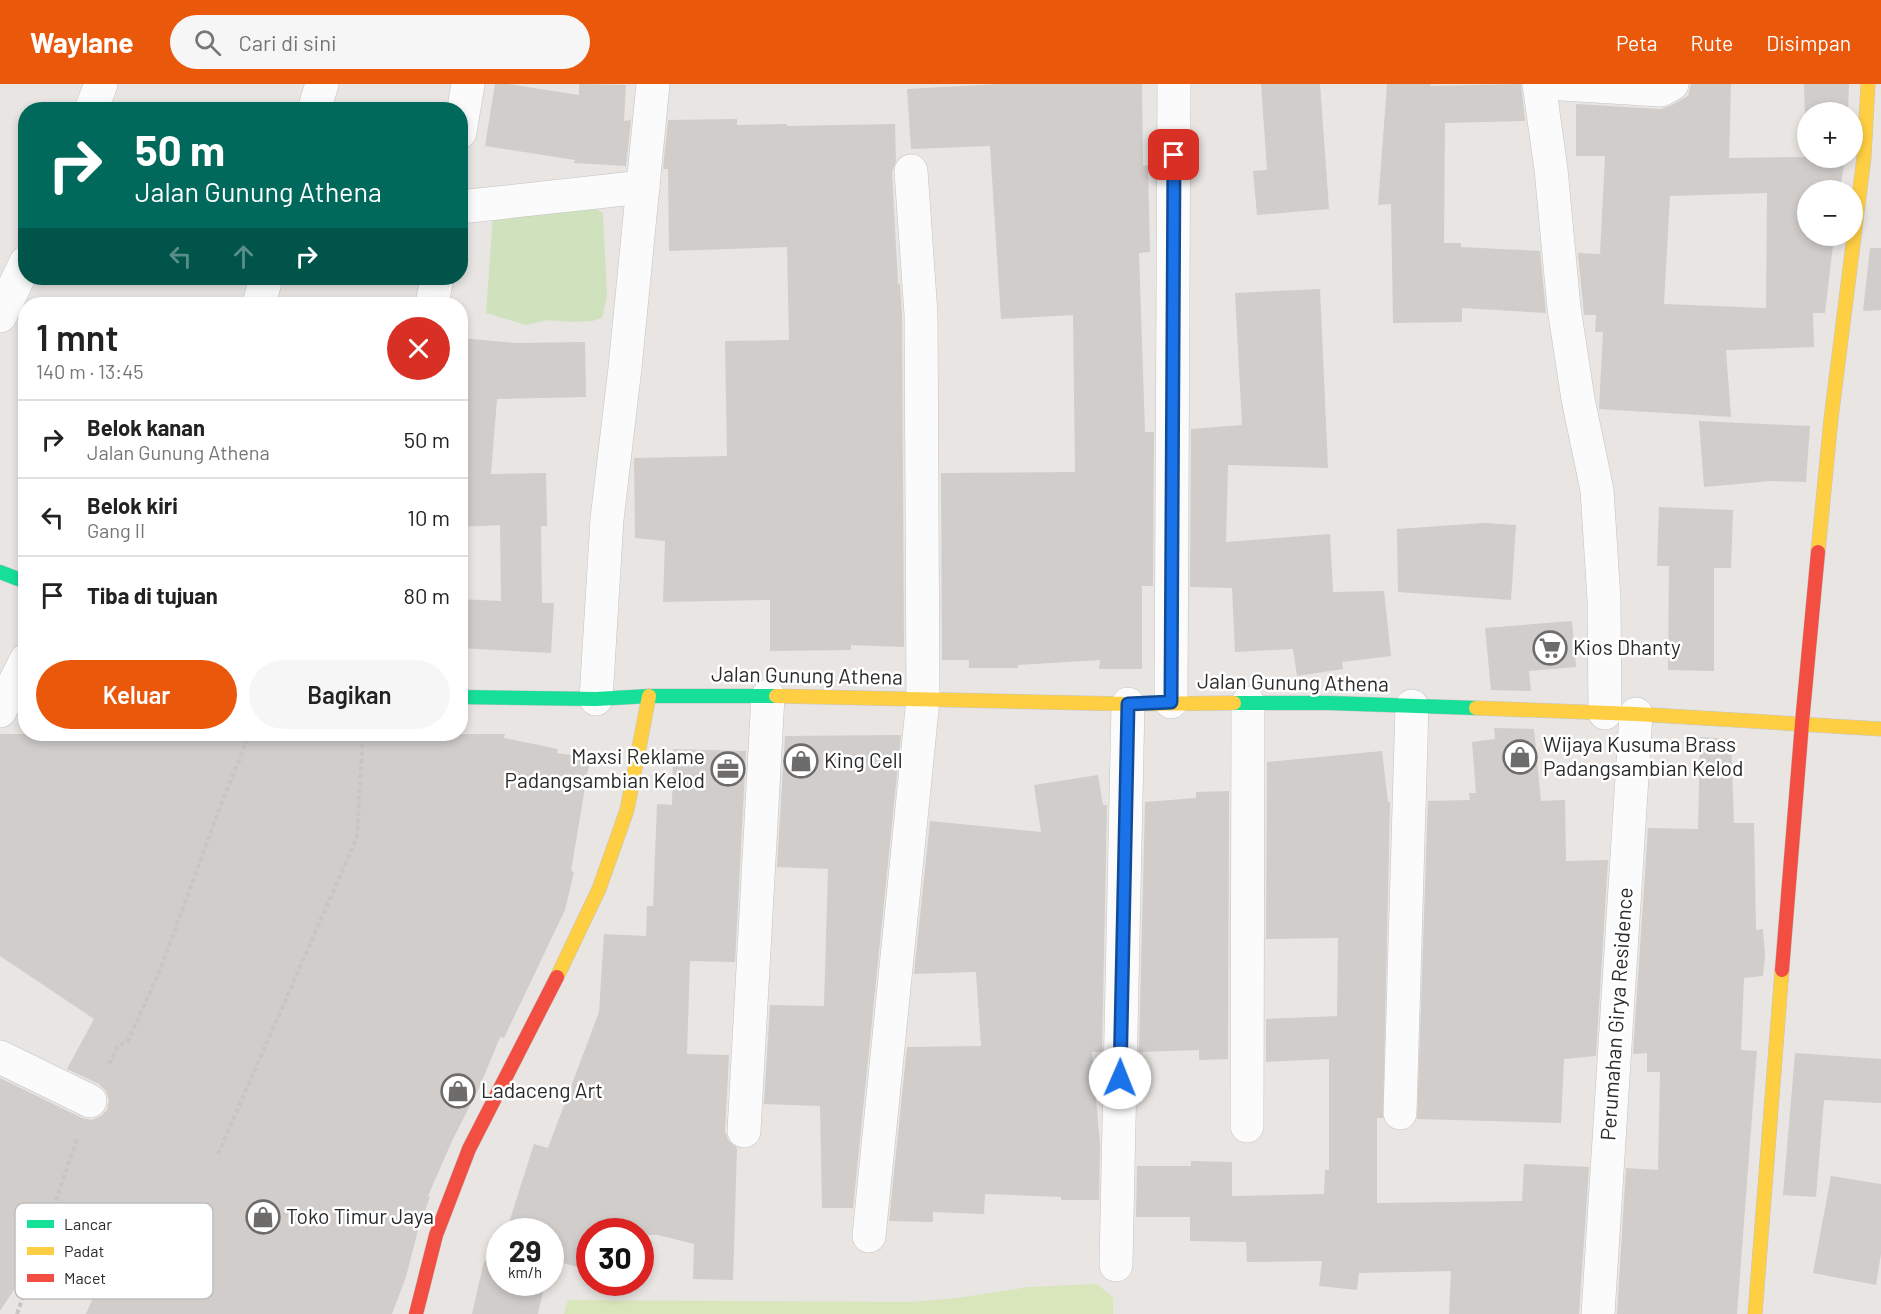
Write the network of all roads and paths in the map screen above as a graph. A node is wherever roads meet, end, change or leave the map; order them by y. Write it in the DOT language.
graph roads {
  1 [pos="101,84"];
  2 [pos="322,84"];
  3 [pos="468,84"];
  4 [pos="1174,84"];
  5 [pos="1539,84"];
  6 [pos="1562,84"];
  7 [pos="1672,84"];
  8 [pos="1868,84"];
  9 [pos="655,85"];
  10 [pos="94,102"];
  11 [pos="316,102"];
  12 [pos="465,102"];
  13 [pos="911,171"];
  14 [pos="643,187"];
  15 [pos="468,206"];
  16 [pos="18,279"];
  17 [pos="0,316"];
  18 [pos="18,676"];
  19 [pos="649,696"];
  20 [pos="768,696"];
  21 [pos="468,697"];
  22 [pos="596,699"];
  23 [pos="923,699"];
  24 [pos="1171,702"];
  25 [pos="1248,703"];
  26 [pos="1128,704"];
  27 [pos="1412,706"];
  28 [pos="0,711"];
  29 [pos="1621,713"];
  30 [pos="1802,723"];
  31 [pos="1881,729"];
  32 [pos="247,741"];
  33 [pos="363,741"];
  34 [pos="0,1057"];
  35 [pos="90,1101"];
  36 [pos="1400,1113"];
  37 [pos="1247,1126"];
  38 [pos="744,1131"];
  39 [pos="218,1154"];
  40 [pos="55,1203"];
  41 [pos="869,1236"];
  42 [pos="1116,1265"];
  43 [pos="21,1299"];
  44 [pos="16,1314"];
  45 [pos="416,1314"];
  46 [pos="1598,1314"];
  47 [pos="1755,1314"];
  1 -- 10 [label="street"];
  2 -- 11 [label="street"];
  3 -- 12 [label="street"];
  4 -- 24 [label="street"];
  5 -- 29 [label="street, Perumahan Girya Residence"];
  6 -- 7 [label="street"];
  8 -- 30 [label="street"];
  9 -- 14 [label="street"];
  13 -- 23 [label="street"];
  14 -- 15 [label="street"];
  14 -- 22 [label="street"];
  16 -- 17 [label="street"];
  18 -- 28 [label="street"];
  19 -- 20 [label="street, Jalan Gunung Athena"];
  19 -- 22 [label="street, Jalan Gunung Athena"];
  19 -- 45 [label="street"];
  20 -- 23 [label="street, Jalan Gunung Athena"];
  20 -- 38 [label="street"];
  21 -- 22 [label="street, Jalan Gunung Athena"];
  23 -- 26 [label="street, Jalan Gunung Athena"];
  23 -- 41 [label="street"];
  24 -- 25 [label="street, Jalan Gunung Athena"];
  24 -- 26 [label="street, Jalan Gunung Athena"];
  25 -- 27 [label="street, Jalan Gunung Athena"];
  25 -- 37 [label="street"];
  26 -- 42 [label="street"];
  27 -- 29 [label="street, Jalan Gunung Athena"];
  27 -- 36 [label="street"];
  29 -- 30 [label="street, Jalan Gunung Athena"];
  29 -- 46 [label="street, Perumahan Girya Residence"];
  30 -- 31 [label="street, Jalan Gunung Athena"];
  30 -- 47 [label="street"];
  32 -- 35 [label="path"];
  33 -- 39 [label="path"];
  34 -- 35 [label="street"];
  35 -- 40 [label="path"];
  43 -- 44 [label="path"];
}
